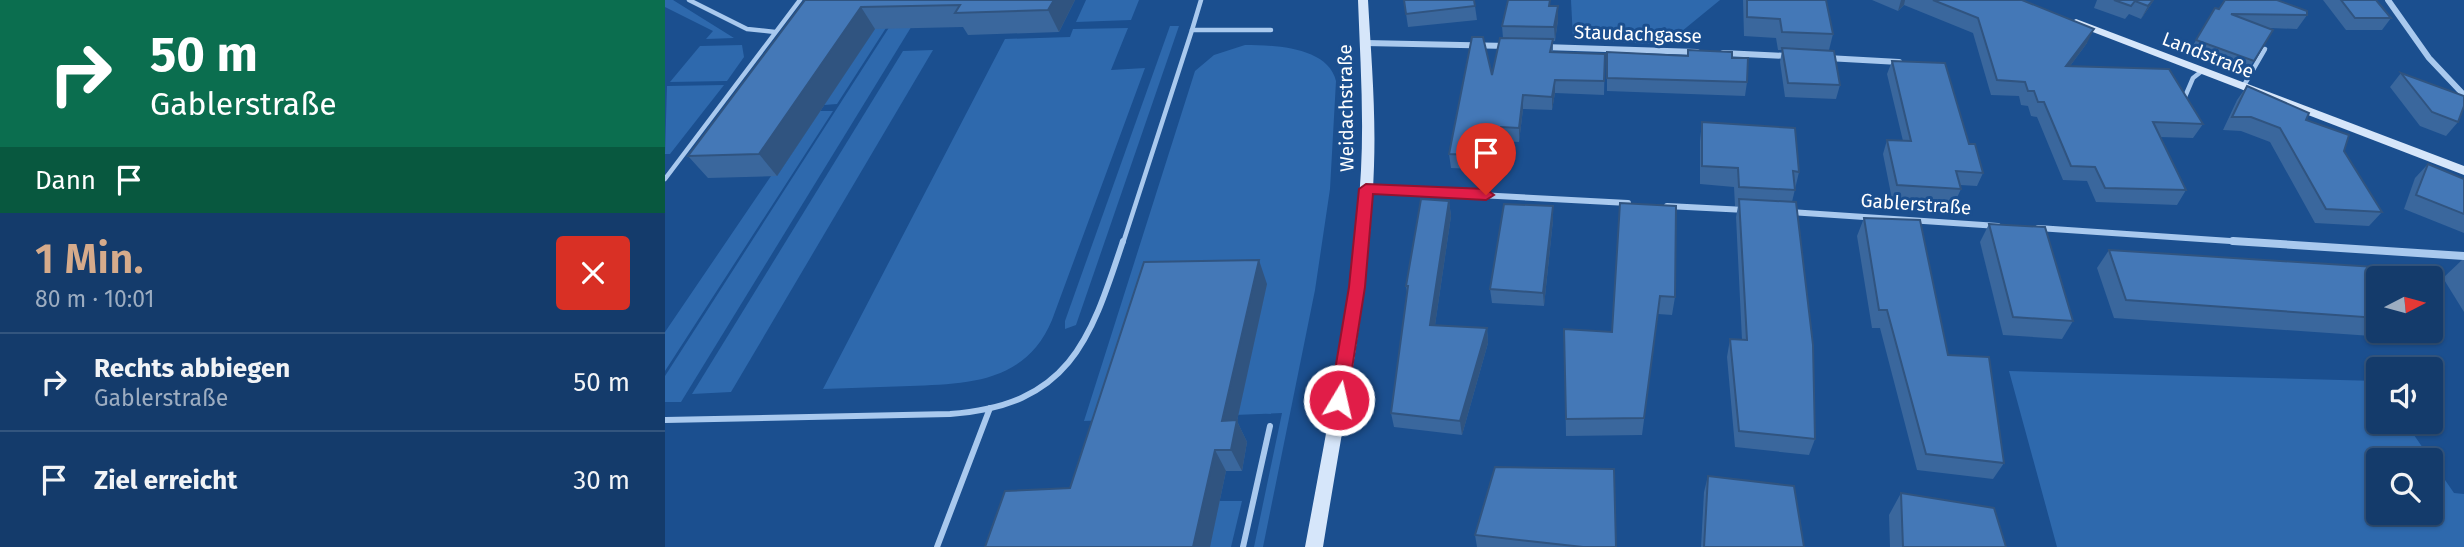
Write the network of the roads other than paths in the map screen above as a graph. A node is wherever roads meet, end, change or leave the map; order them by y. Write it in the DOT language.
graph roads {
  1 [pos="689,0"];
  2 [pos="800,0"];
  3 [pos="1201,0"];
  4 [pos="1363,0"];
  5 [pos="2388,0"];
  6 [pos="2067,19"];
  7 [pos="1192,30"];
  8 [pos="1271,30"];
  9 [pos="775,33"];
  10 [pos="1365,43"];
  11 [pos="1518,46"];
  12 [pos="1531,46"];
  13 [pos="2265,48"];
  14 [pos="1791,57"];
  15 [pos="1819,58"];
  16 [pos="1902,62"];
  17 [pos="2202,71"];
  18 [pos="2243,87"];
  19 [pos="2464,95"];
  20 [pos="2181,105"];
  21 [pos="2464,171"];
  22 [pos="665,179"];
  23 [pos="1366,189"];
  24 [pos="1638,204"];
  25 [pos="1664,205"];
  26 [pos="1756,211"];
  27 [pos="1782,212"];
  28 [pos="2009,226"];
  29 [pos="2033,228"];
  30 [pos="2464,256"];
  31 [pos="990,408"];
  32 [pos="665,420"];
  33 [pos="1270,426"];
  34 [pos="937,547"];
  35 [pos="1243,547"];
  36 [pos="1314,547"];
  1 -- 9 [label="lane"];
  2 -- 9 [label="lane"];
  3 -- 7 [label="lane"];
  4 -- 10 [label="street, Weidachstraße"];
  5 -- 19 [label="street"];
  6 -- 17 [label="street, Landstraße"];
  7 -- 8 [label="lane"];
  7 -- 31 [label="lane"];
  9 -- 22 [label="lane"];
  10 -- 11 [label="street"];
  10 -- 23 [label="street, Weidachstraße"];
  12 -- 14 [label="street, Staudachgasse"];
  13 -- 18 [label="lane"];
  15 -- 16 [label="street"];
  17 -- 18 [label="street, Landstraße"];
  17 -- 20 [label="lane"];
  18 -- 21 [label="street, Landstraße"];
  23 -- 24 [label="street"];
  23 -- 36 [label="street, Weidachstraße"];
  25 -- 26 [label="street"];
  27 -- 28 [label="street, Gablerstraße"];
  29 -- 30 [label="street"];
  31 -- 32 [label="lane"];
  31 -- 34 [label="lane"];
  33 -- 35 [label="lane"];
}
